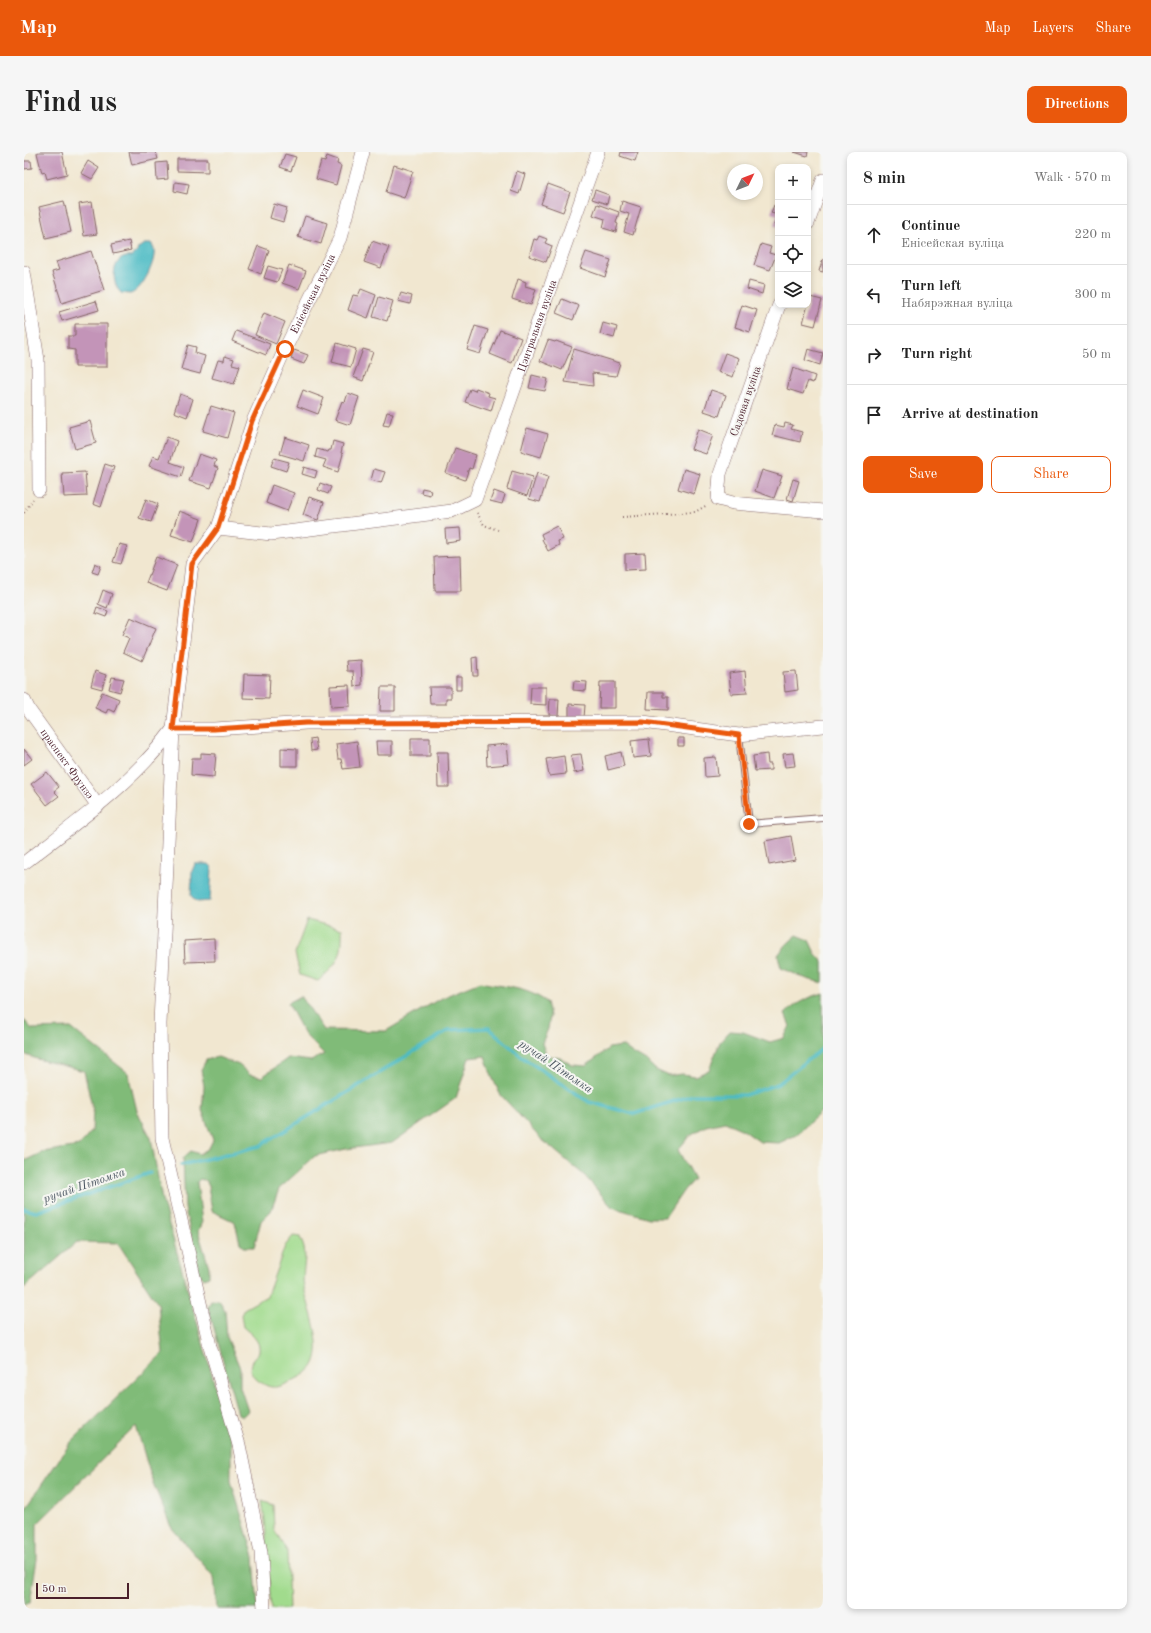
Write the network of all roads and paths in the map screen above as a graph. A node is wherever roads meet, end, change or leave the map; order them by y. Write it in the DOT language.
graph roads {
  1 [pos="363,152"];
  2 [pos="598,152"];
  3 [pos="823,180"];
  4 [pos="811,214"];
  5 [pos="24,272"];
  6 [pos="778,308"];
  7 [pos="39,490"];
  8 [pos="718,499"];
  9 [pos="475,500"];
  10 [pos="823,511"];
  11 [pos="24,513"];
  12 [pos="622,517"];
  13 [pos="218,528"];
  14 [pos="498,530"];
  15 [pos="24,700"];
  16 [pos="823,726"];
  17 [pos="173,729"];
  18 [pos="739,735"];
  19 [pos="98,806"];
  20 [pos="823,818"];
  21 [pos="24,863"];
  22 [pos="264,1609"];
  1 -- 13 [label="street, Енісейская вуліца"];
  2 -- 9 [label="street, Цэнтральная вуліца"];
  3 -- 4 [label="street"];
  5 -- 7 [label="street"];
  6 -- 8 [label="street, Садовая вуліца"];
  7 -- 11 [label="path"];
  8 -- 10 [label="street"];
  8 -- 12 [label="path"];
  9 -- 13 [label="street"];
  9 -- 14 [label="path"];
  13 -- 17 [label="street, Енісейская вуліца"];
  15 -- 19 [label="street, праспект Фрунзэ"];
  16 -- 18 [label="street"];
  17 -- 18 [label="street"];
  17 -- 19 [label="street"];
  17 -- 22 [label="street, Енісейская вуліца"];
  18 -- 20 [label="lane"];
  19 -- 21 [label="street"];
}
